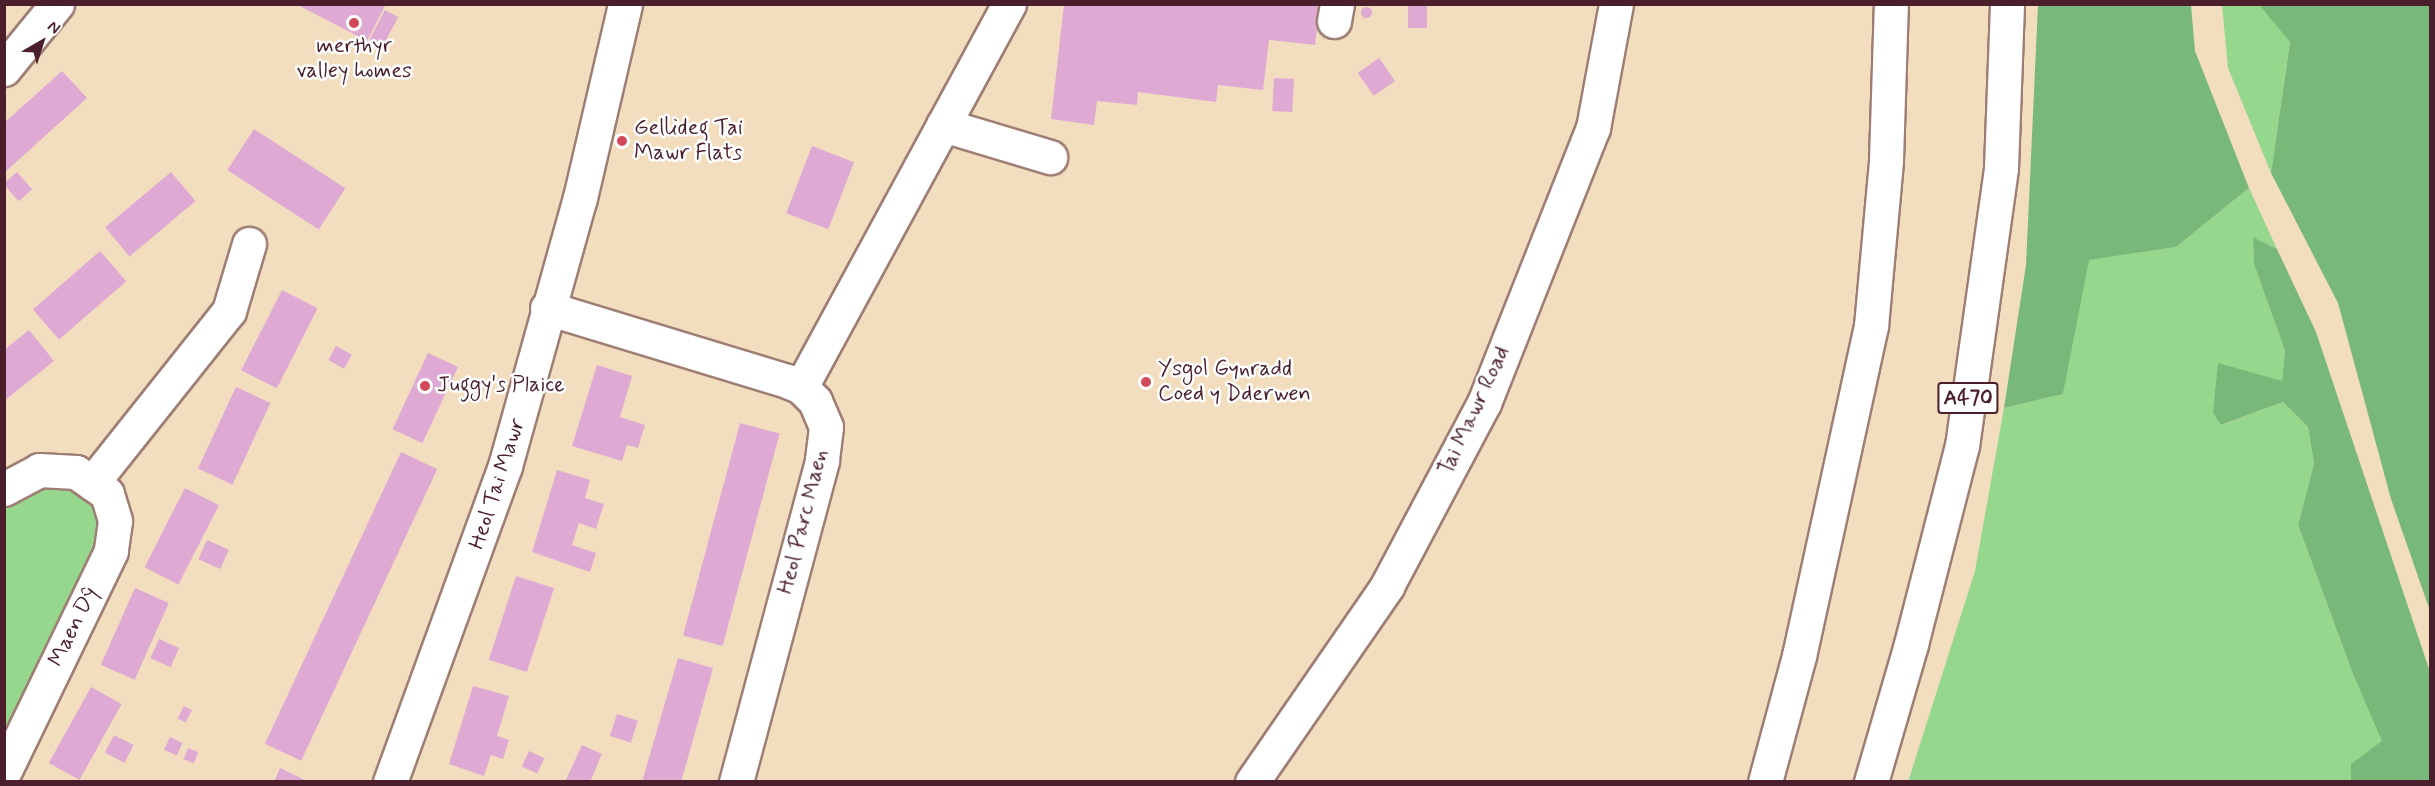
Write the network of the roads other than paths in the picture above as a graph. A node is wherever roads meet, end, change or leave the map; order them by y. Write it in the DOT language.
graph roads {
  1 [pos="57,4"];
  2 [pos="625,4"];
  3 [pos="1009,4"];
  4 [pos="1616,4"];
  5 [pos="1891,4"];
  6 [pos="2007,4"];
  7 [pos="4,69"];
  8 [pos="943,125"];
  9 [pos="1050,157"];
  10 [pos="249,243"];
  11 [pos="547,308"];
  12 [pos="801,387"];
  13 [pos="92,483"];
  14 [pos="4,489"];
  15 [pos="4,772"];
  16 [pos="737,781"];
  17 [pos="390,782"];
  18 [pos="1252,782"];
  19 [pos="1765,782"];
  20 [pos="1871,782"];
  1 -- 7 [label="main road"];
  2 -- 11 [label="main road, Heol Tai Mawr"];
  3 -- 8 [label="main road"];
  4 -- 18 [label="main road, Tai Mawr Road"];
  5 -- 19 [label="main road"];
  6 -- 20 [label="main road, A470"];
  8 -- 9 [label="main road"];
  8 -- 12 [label="main road"];
  10 -- 13 [label="main road"];
  11 -- 12 [label="main road"];
  11 -- 17 [label="main road, Heol Tai Mawr"];
  12 -- 16 [label="main road, Heol Parc Maen"];
  13 -- 14 [label="main road, Maen Dŷ"];
  13 -- 15 [label="main road, Maen Dŷ"];
}
